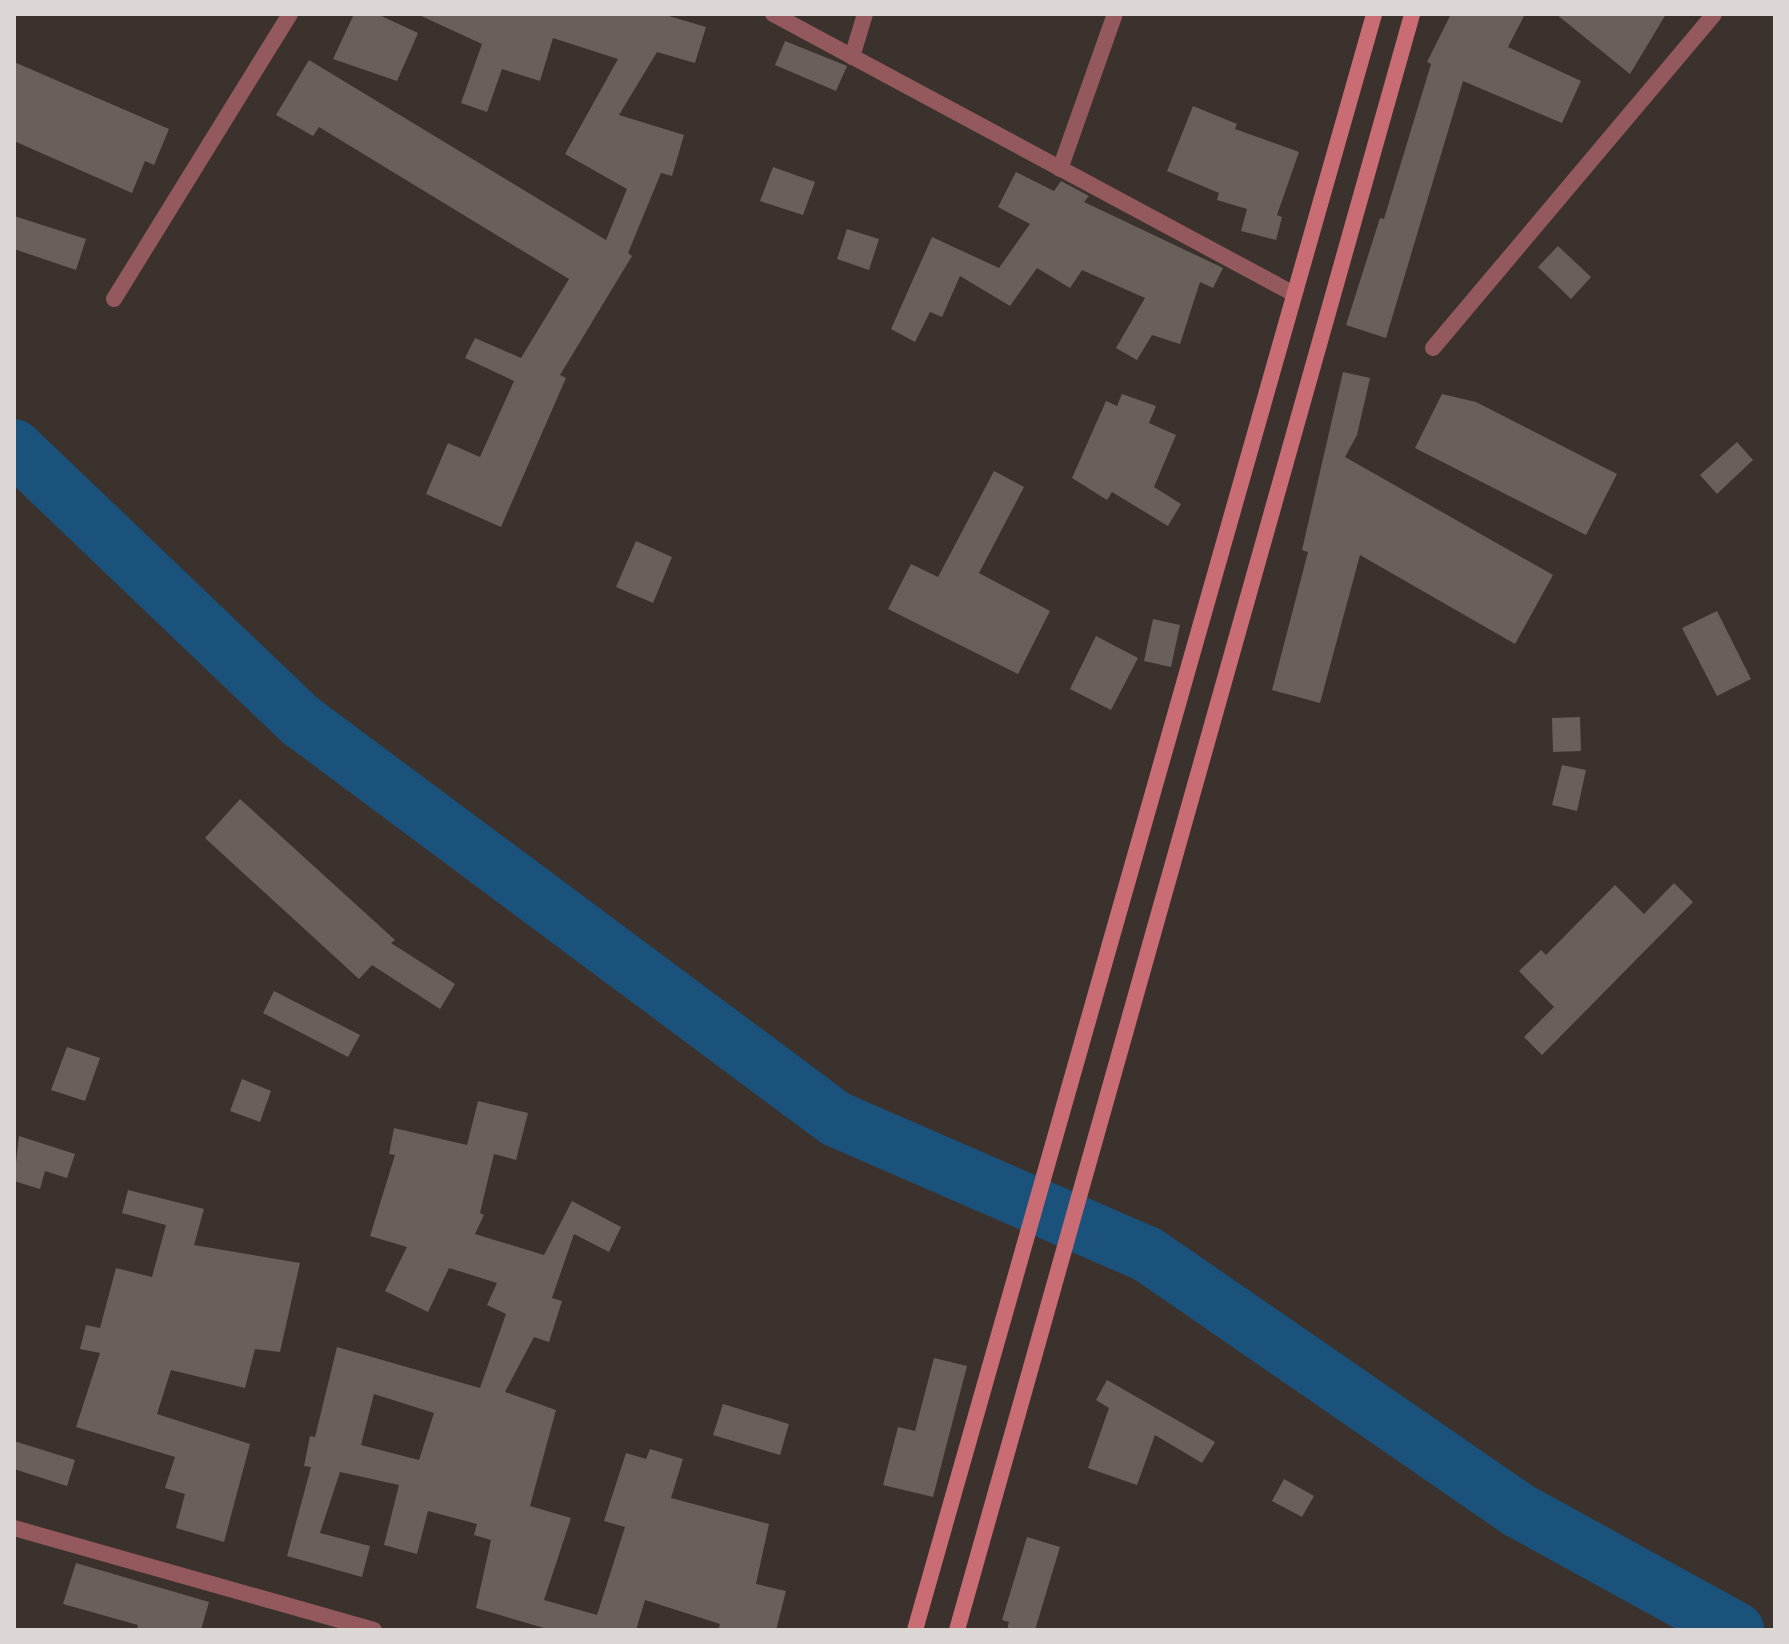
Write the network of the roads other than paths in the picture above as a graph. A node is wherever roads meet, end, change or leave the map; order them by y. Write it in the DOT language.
graph roads {
  1 [pos="290,14"];
  2 [pos="773,14"];
  3 [pos="865,14"];
  4 [pos="1115,14"];
  5 [pos="1374,14"];
  6 [pos="1412,14"];
  7 [pos="1714,14"];
  8 [pos="852,57"];
  9 [pos="1060,169"];
  10 [pos="1294,294"];
  11 [pos="114,299"];
  12 [pos="1433,348"];
  13 [pos="14,1528"];
  14 [pos="374,1630"];
  15 [pos="915,1630"];
  16 [pos="957,1630"];
  1 -- 11 [label="street"];
  2 -- 8 [label="street"];
  3 -- 8 [label="street"];
  4 -- 9 [label="street"];
  5 -- 10 [label="main road"];
  6 -- 16 [label="main road"];
  7 -- 12 [label="street"];
  8 -- 9 [label="street"];
  9 -- 10 [label="street"];
  10 -- 15 [label="main road"];
  13 -- 14 [label="street"];
}
